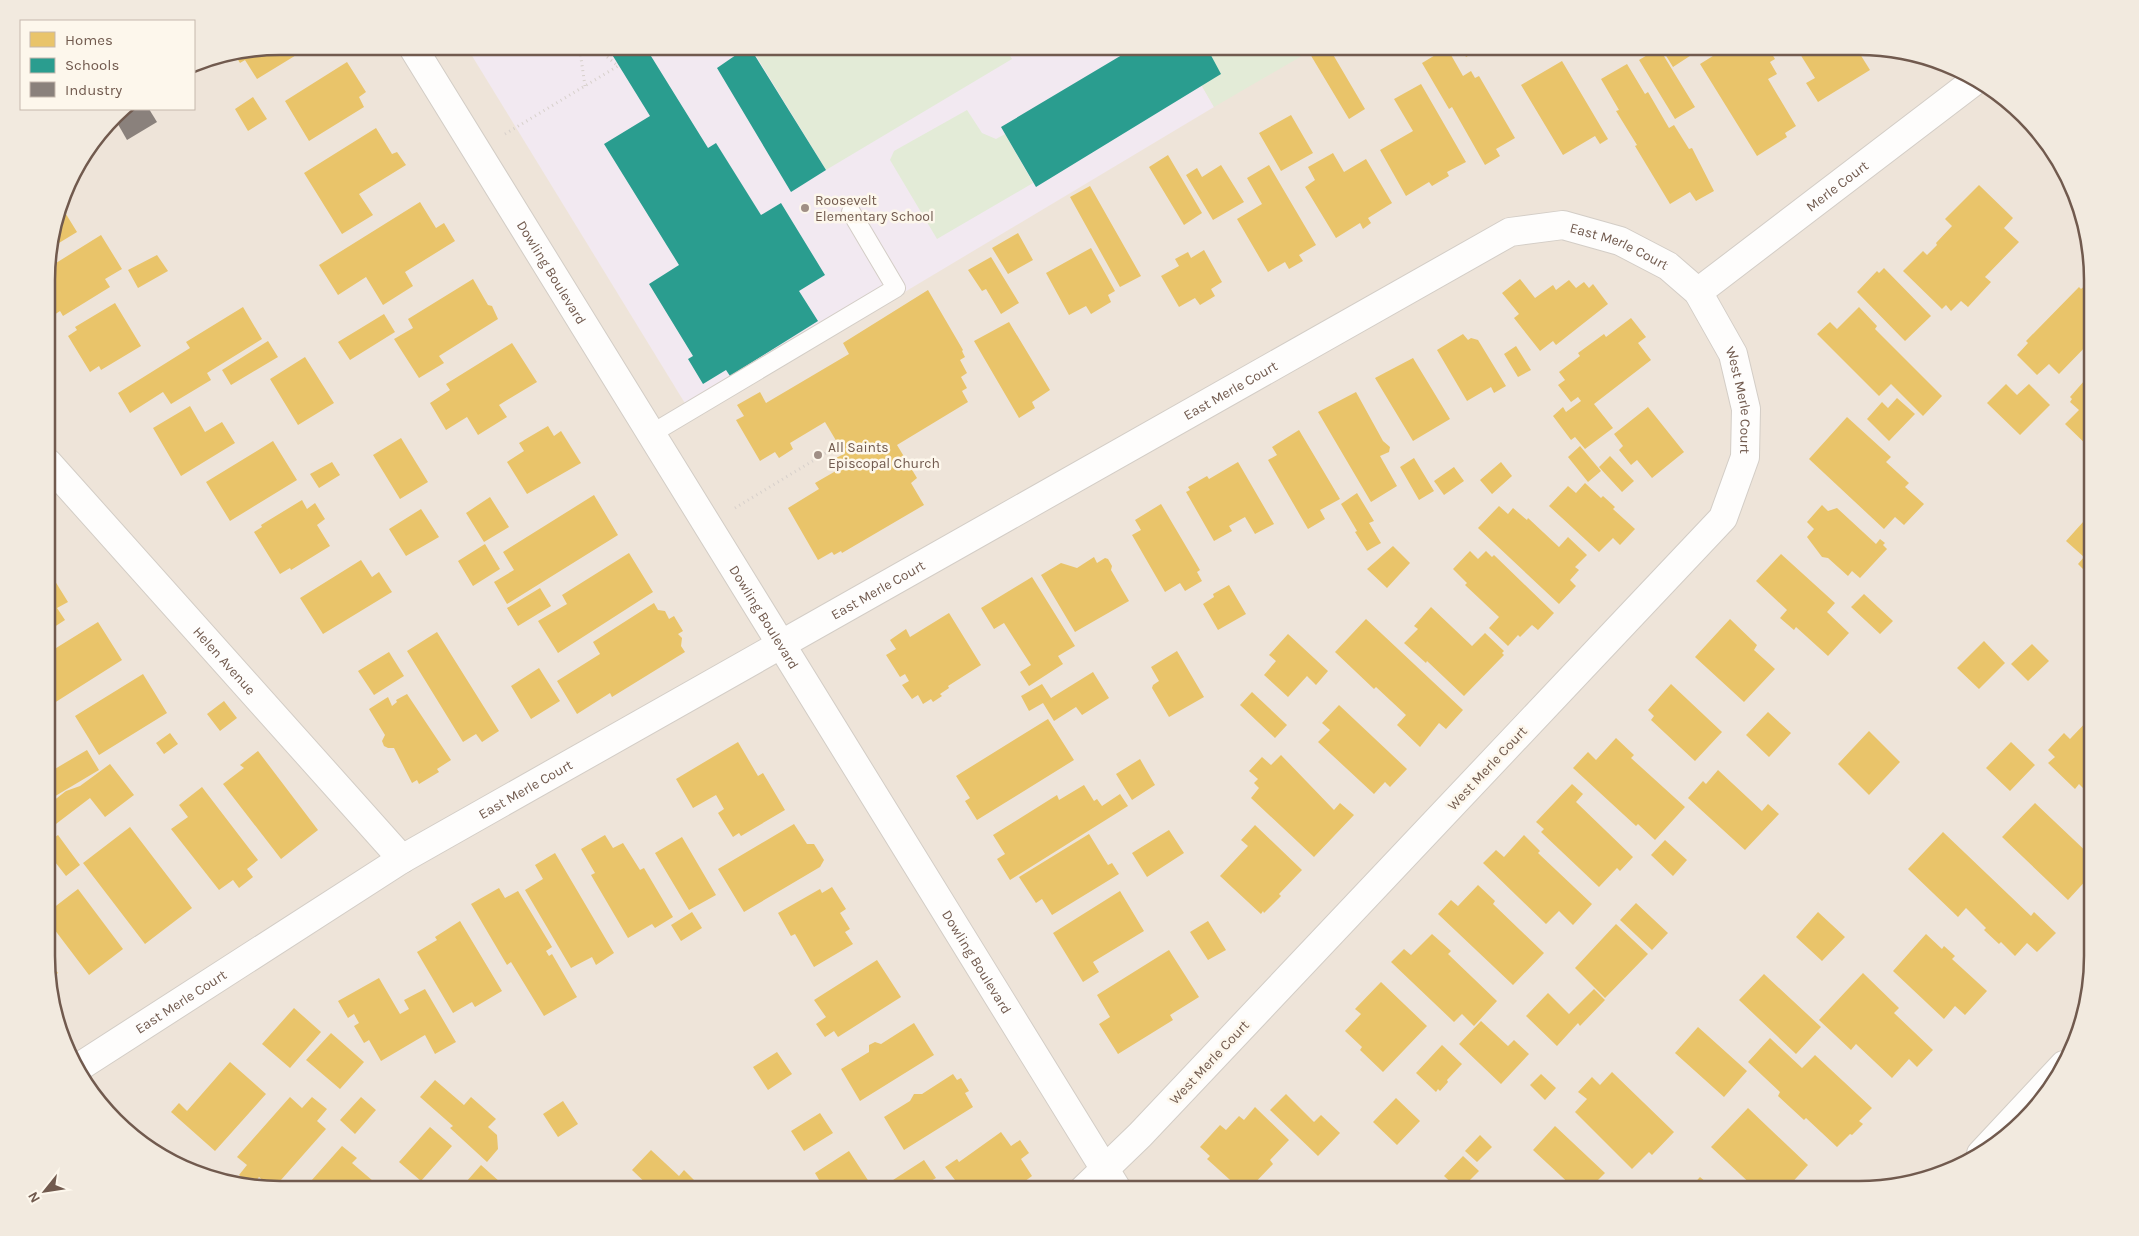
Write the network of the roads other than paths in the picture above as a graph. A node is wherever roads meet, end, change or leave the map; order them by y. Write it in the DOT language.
graph roads {
  1 [pos="417,55"];
  2 [pos="1970,84"];
  3 [pos="851,212"];
  4 [pos="1698,292"];
  5 [pos="651,434"];
  6 [pos="55,471"];
  7 [pos="780,645"];
  8 [pos="402,859"];
  9 [pos="83,1064"];
  10 [pos="2031,1101"];
  11 [pos="2014,1119"];
  12 [pos="1111,1179"];
  1 -- 5 [label="street, Dowling Boulevard"];
  2 -- 4 [label="street, Merle Court"];
  3 -- 5 [label="lane"];
  4 -- 7 [label="street, East Merle Court"];
  4 -- 12 [label="street, West Merle Court"];
  5 -- 7 [label="street, Dowling Boulevard"];
  6 -- 8 [label="street, Helen Avenue"];
  7 -- 8 [label="street, East Merle Court"];
  7 -- 12 [label="street, Dowling Boulevard"];
  8 -- 9 [label="street, East Merle Court"];
  10 -- 11 [label="street"];
}
